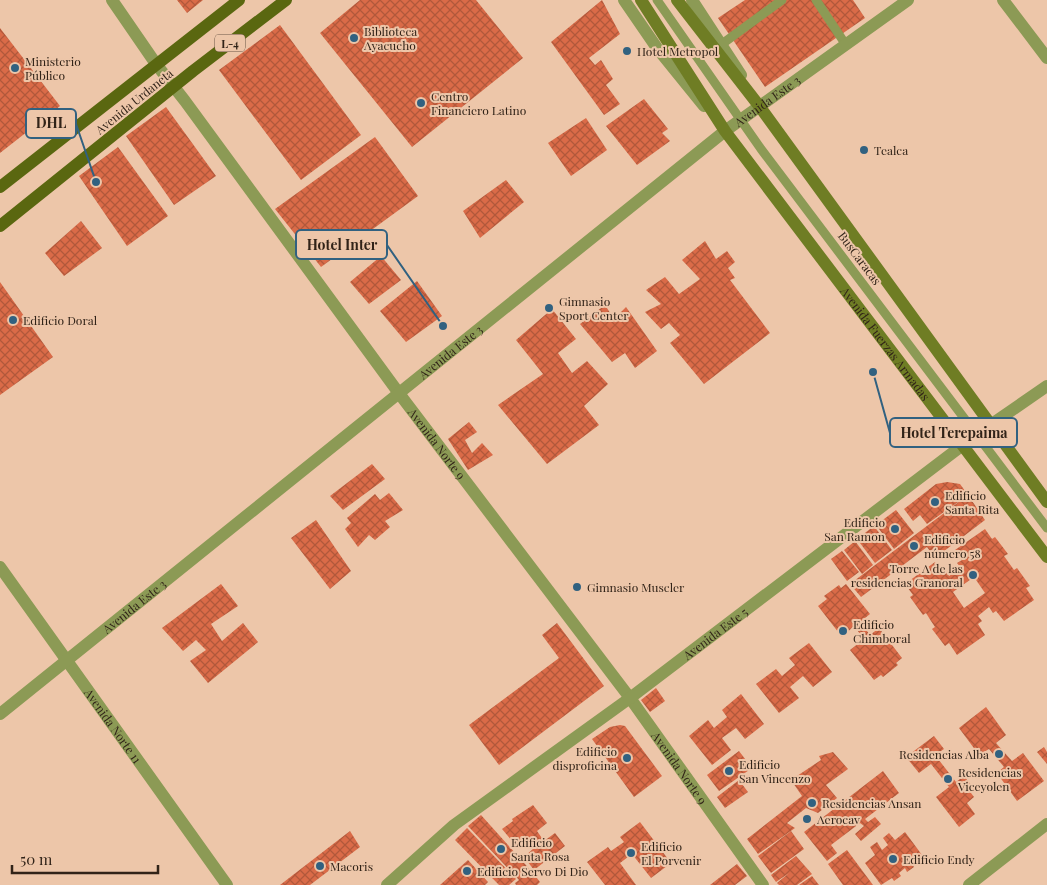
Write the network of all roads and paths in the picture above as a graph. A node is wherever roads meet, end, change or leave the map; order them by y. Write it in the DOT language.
graph roads {
  1 [pos="112,0"];
  2 [pos="240,0"];
  3 [pos="286,0"];
  4 [pos="624,0"];
  5 [pos="641,0"];
  6 [pos="657,0"];
  7 [pos="677,0"];
  8 [pos="692,0"];
  9 [pos="782,0"];
  10 [pos="816,0"];
  11 [pos="908,0"];
  12 [pos="1003,0"];
  13 [pos="722,44"];
  14 [pos="846,46"];
  15 [pos="1047,58"];
  16 [pos="156,64"];
  17 [pos="174,87"];
  18 [pos="760,107"];
  19 [pos="740,121"];
  20 [pos="725,132"];
  21 [pos="0,187"];
  22 [pos="0,226"];
  23 [pos="1047,386"];
  24 [pos="398,392"];
  25 [pos="990,425"];
  26 [pos="976,435"];
  27 [pos="963,446"];
  28 [pos="1047,502"];
  29 [pos="1047,528"];
  30 [pos="1047,557"];
  31 [pos="0,568"];
  32 [pos="67,660"];
  33 [pos="630,698"];
  34 [pos="0,714"];
  35 [pos="1047,824"];
  36 [pos="227,885"];
  37 [pos="387,885"];
  38 [pos="763,885"];
  39 [pos="969,885"];
  1 -- 16 [label="street, Avenida Norte 9"];
  2 -- 16 [label="main road, Avenida Urdaneta / L-4"];
  3 -- 17 [label="main road, Avenida Urdaneta / L-4"];
  4 -- 20 [label="street"];
  5 -- 20 [label="main road, Avenida Fuerzas Armadas"];
  6 -- 19 [label="lane, BusCaracas"];
  7 -- 18 [label="main road"];
  8 -- 13 [label="street"];
  9 -- 13 [label="lane"];
  10 -- 14 [label="lane"];
  11 -- 14 [label="street, Avenida Este 3"];
  12 -- 15 [label="street"];
  13 -- 18 [label="street"];
  14 -- 18 [label="street, Avenida Este 3"];
  16 -- 17 [label="street, Avenida Norte 9"];
  16 -- 21 [label="main road, Avenida Urdaneta / L-4"];
  17 -- 22 [label="main road, Avenida Urdaneta / L-4"];
  17 -- 24 [label="street, Avenida Norte 9"];
  18 -- 19 [label="street, Avenida Este 3"];
  18 -- 25 [label="main road"];
  19 -- 20 [label="street, Avenida Este 3"];
  19 -- 26 [label="lane, BusCaracas"];
  20 -- 24 [label="street, Avenida Este 3"];
  20 -- 27 [label="main road, Avenida Fuerzas Armadas"];
  23 -- 25 [label="street, Avenida Este 5"];
  24 -- 32 [label="street, Avenida Este 3"];
  24 -- 33 [label="street, Avenida Norte 9"];
  25 -- 26 [label="street, Avenida Este 5"];
  25 -- 28 [label="main road"];
  26 -- 27 [label="street, Avenida Este 5"];
  26 -- 29 [label="lane, BusCaracas"];
  27 -- 30 [label="main road, Avenida Fuerzas Armadas"];
  27 -- 33 [label="street, Avenida Este 5"];
  31 -- 32 [label="street, Avenida Norte 11"];
  32 -- 34 [label="street, Avenida Este 3"];
  32 -- 36 [label="street, Avenida Norte 11"];
  33 -- 37 [label="street, Avenida Este 5"];
  33 -- 38 [label="street, Avenida Norte 9"];
  35 -- 39 [label="street"];
}
